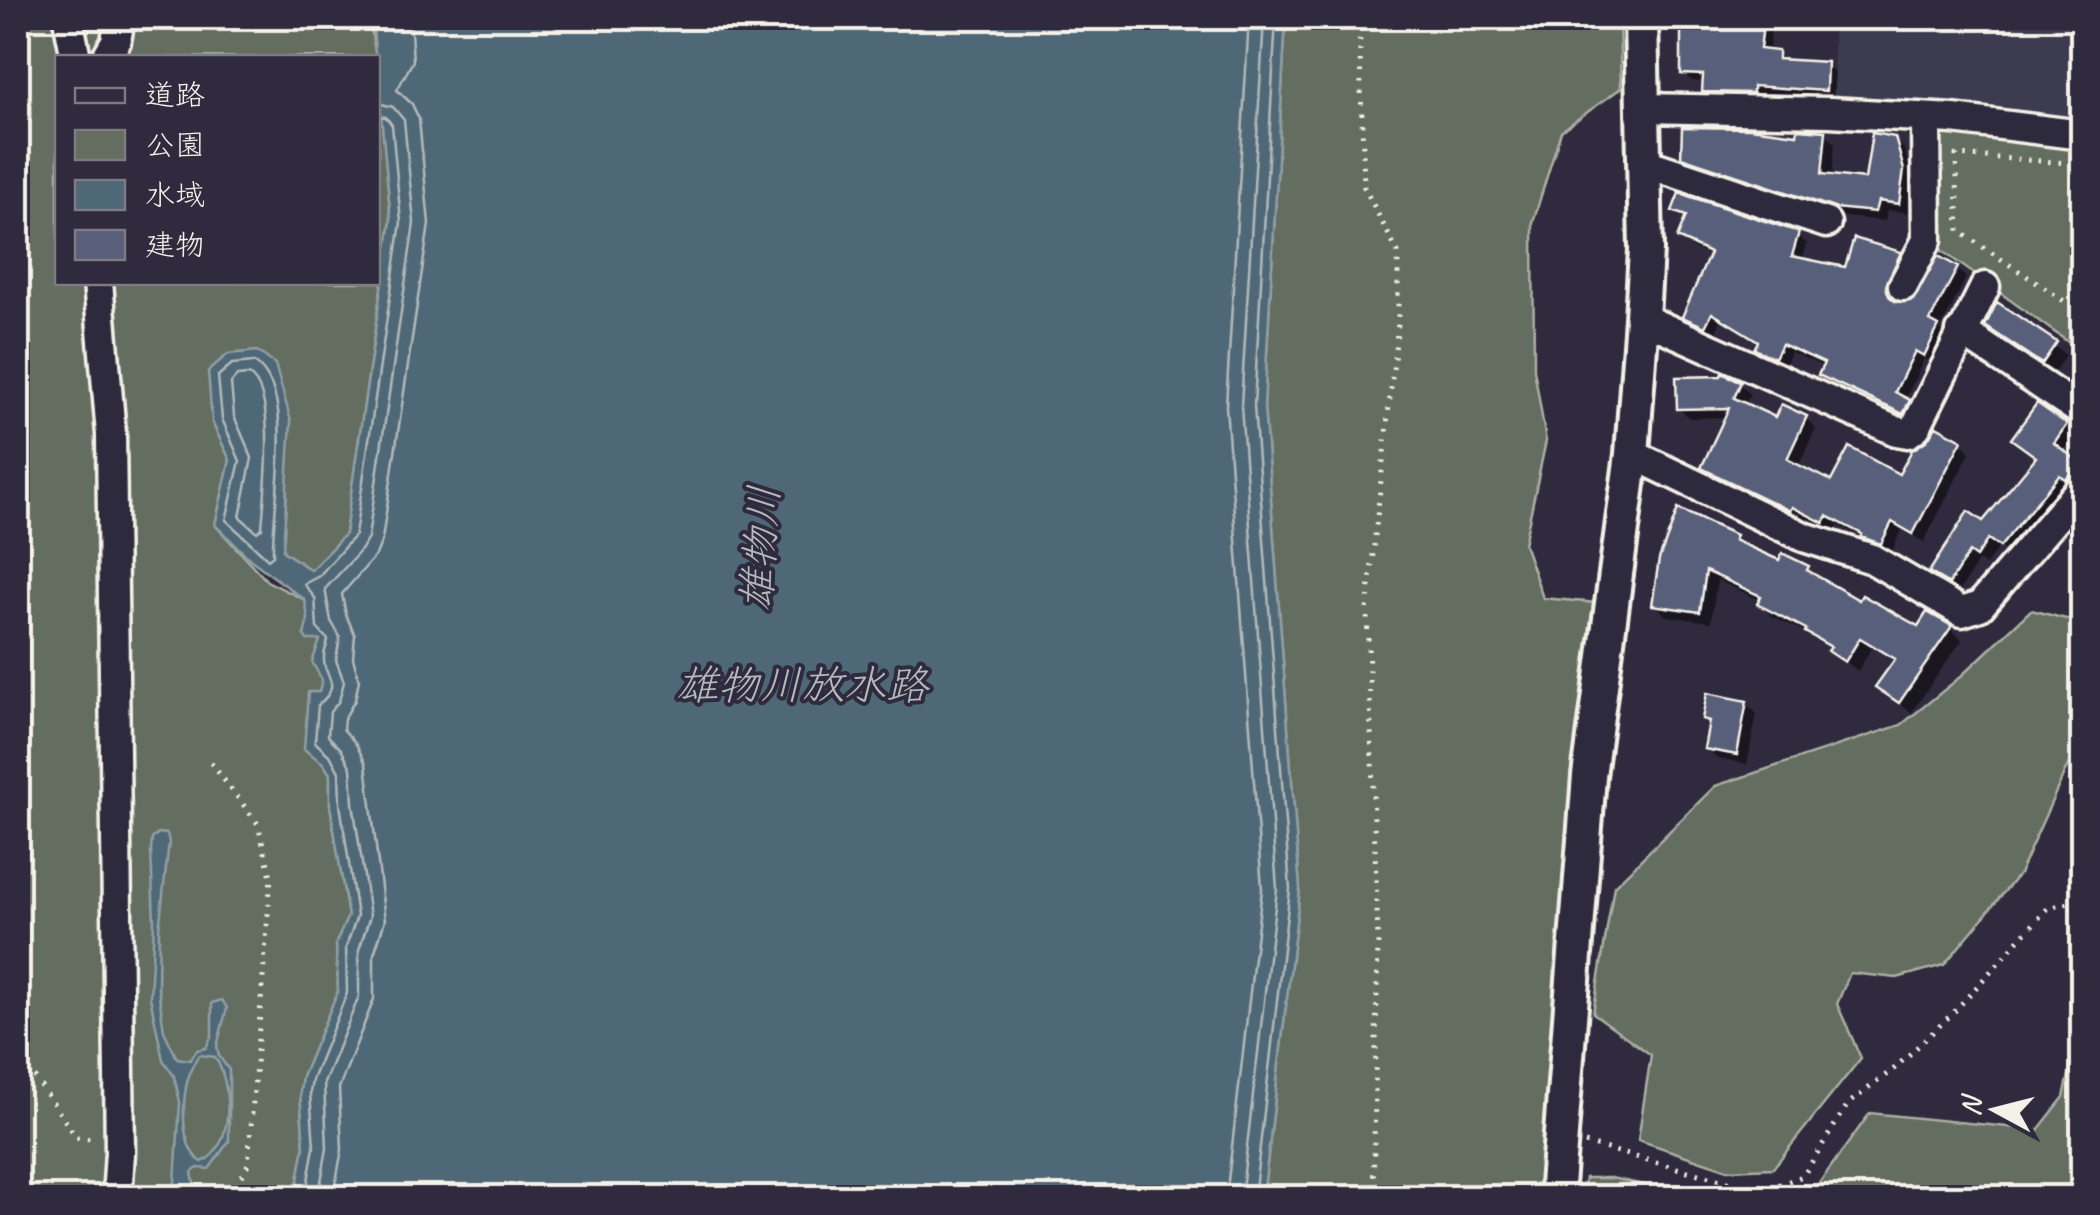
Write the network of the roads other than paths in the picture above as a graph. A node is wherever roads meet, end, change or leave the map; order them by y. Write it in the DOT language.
graph roads {
  1 [pos="68,18"];
  2 [pos="120,18"];
  3 [pos="1641,18"];
  4 [pos="75,55"];
  5 [pos="108,55"];
  6 [pos="1644,108"];
  7 [pos="1926,118"];
  8 [pos="2082,135"];
  9 [pos="1645,164"];
  10 [pos="1826,223"];
  11 [pos="98,285"];
  12 [pos="1903,286"];
  13 [pos="1985,286"];
  14 [pos="1642,318"];
  15 [pos="1962,331"];
  16 [pos="2082,412"];
  17 [pos="1632,454"];
  18 [pos="2081,491"];
  19 [pos="117,1198"];
  20 [pos="1556,1198"];
  1 -- 4 [label="street"];
  2 -- 5 [label="street"];
  3 -- 6 [label="street"];
  6 -- 7 [label="street"];
  6 -- 9 [label="street"];
  7 -- 8 [label="street"];
  7 -- 12 [label="street"];
  9 -- 10 [label="street"];
  9 -- 14 [label="street"];
  11 -- 19 [label="street"];
  13 -- 15 [label="street"];
  14 -- 15 [label="street"];
  14 -- 17 [label="street"];
  15 -- 16 [label="street"];
  17 -- 18 [label="street"];
  17 -- 20 [label="street"];
}
